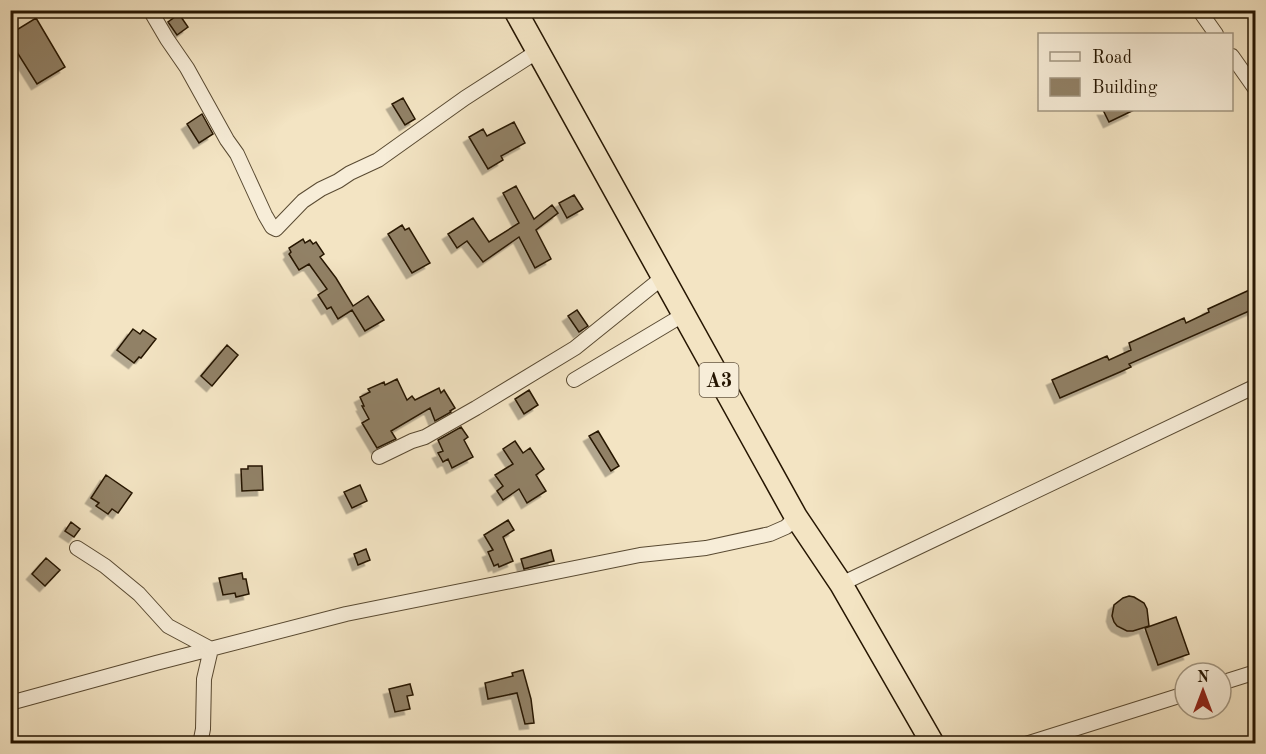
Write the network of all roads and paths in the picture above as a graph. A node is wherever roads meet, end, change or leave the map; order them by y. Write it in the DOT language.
graph roads {
  1 [pos="150,10"];
  2 [pos="515,10"];
  3 [pos="1199,10"];
  4 [pos="1215,33"];
  5 [pos="538,51"];
  6 [pos="1233,57"];
  7 [pos="1256,90"];
  8 [pos="662,278"];
  9 [pos="683,315"];
  10 [pos="574,380"];
  11 [pos="1256,386"];
  12 [pos="379,458"];
  13 [pos="796,517"];
  14 [pos="77,548"];
  15 [pos="841,584"];
  16 [pos="211,649"];
  17 [pos="1256,672"];
  18 [pos="1233,679"];
  19 [pos="1173,698"];
  20 [pos="10,703"];
  21 [pos="200,744"];
  22 [pos="933,744"];
  23 [pos="1026,744"];
  1 -- 5 [label="street"];
  2 -- 5 [label="highway, A3"];
  3 -- 4 [label="street"];
  5 -- 8 [label="highway, A3"];
  6 -- 7 [label="street"];
  8 -- 9 [label="highway, A3"];
  8 -- 12 [label="street"];
  9 -- 10 [label="street"];
  9 -- 13 [label="highway, A3"];
  11 -- 15 [label="street"];
  13 -- 15 [label="highway, A3"];
  13 -- 16 [label="street"];
  14 -- 16 [label="street"];
  15 -- 22 [label="highway, A3"];
  16 -- 20 [label="street"];
  16 -- 21 [label="street"];
  17 -- 18 [label="street"];
  19 -- 23 [label="street"];
}
